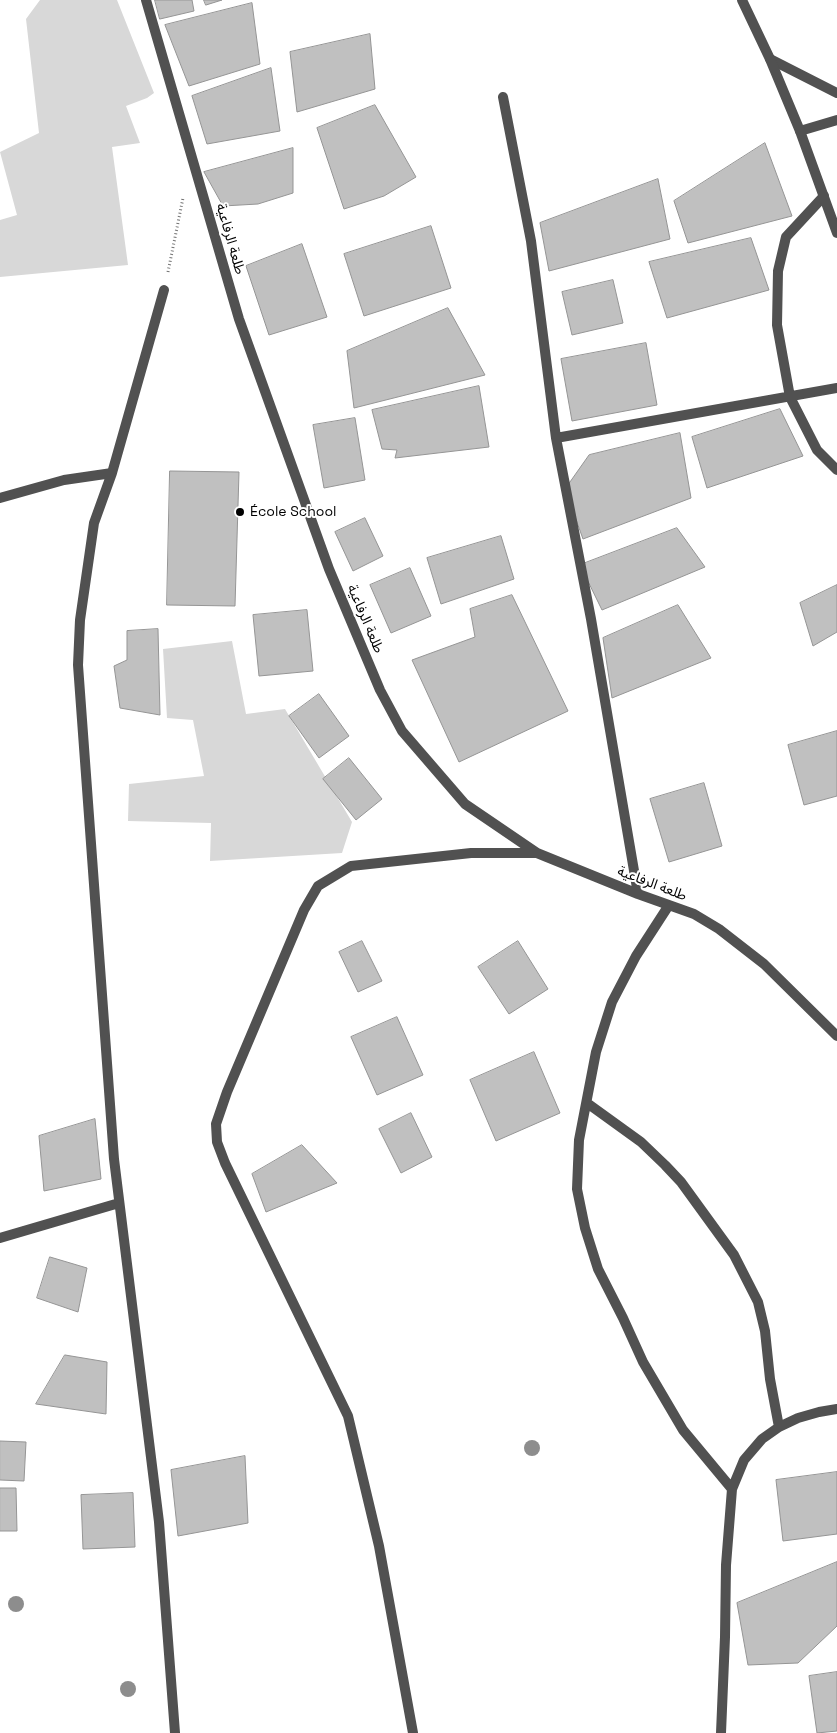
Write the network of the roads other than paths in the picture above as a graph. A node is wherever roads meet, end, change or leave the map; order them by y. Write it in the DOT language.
graph roads {
  1 [pos="146,0"];
  2 [pos="742,0"];
  3 [pos="770,59"];
  4 [pos="837,93"];
  5 [pos="503,97"];
  6 [pos="837,120"];
  7 [pos="800,130"];
  8 [pos="824,196"];
  9 [pos="837,233"];
  10 [pos="164,290"];
  11 [pos="837,388"];
  12 [pos="790,397"];
  13 [pos="556,438"];
  14 [pos="837,470"];
  15 [pos="112,473"];
  16 [pos="0,498"];
  17 [pos="537,853"];
  18 [pos="638,894"];
  19 [pos="669,905"];
  20 [pos="837,1036"];
  21 [pos="587,1102"];
  22 [pos="119,1203"];
  23 [pos="0,1238"];
  24 [pos="837,1409"];
  25 [pos="779,1426"];
  26 [pos="732,1490"];
  27 [pos="175,1733"];
  28 [pos="413,1733"];
  29 [pos="721,1733"];
  1 -- 17 [label="street, طلعة الرفاعية"];
  2 -- 3 [label="street"];
  3 -- 4 [label="street"];
  3 -- 7 [label="street"];
  5 -- 13 [label="street"];
  6 -- 7 [label="street"];
  7 -- 8 [label="street"];
  8 -- 9 [label="street"];
  8 -- 12 [label="street"];
  10 -- 15 [label="street"];
  11 -- 12 [label="street"];
  12 -- 13 [label="street"];
  12 -- 14 [label="street"];
  13 -- 18 [label="street"];
  15 -- 16 [label="street"];
  15 -- 22 [label="street"];
  17 -- 18 [label="street, طلعة الرفاعية"];
  17 -- 28 [label="street"];
  18 -- 19 [label="street, طلعة الرفاعية"];
  19 -- 20 [label="street, طلعة الرفاعية"];
  19 -- 21 [label="street"];
  21 -- 25 [label="street"];
  21 -- 26 [label="street"];
  22 -- 23 [label="street"];
  22 -- 27 [label="street"];
  24 -- 25 [label="street"];
  25 -- 26 [label="street"];
  26 -- 29 [label="street"];
}
